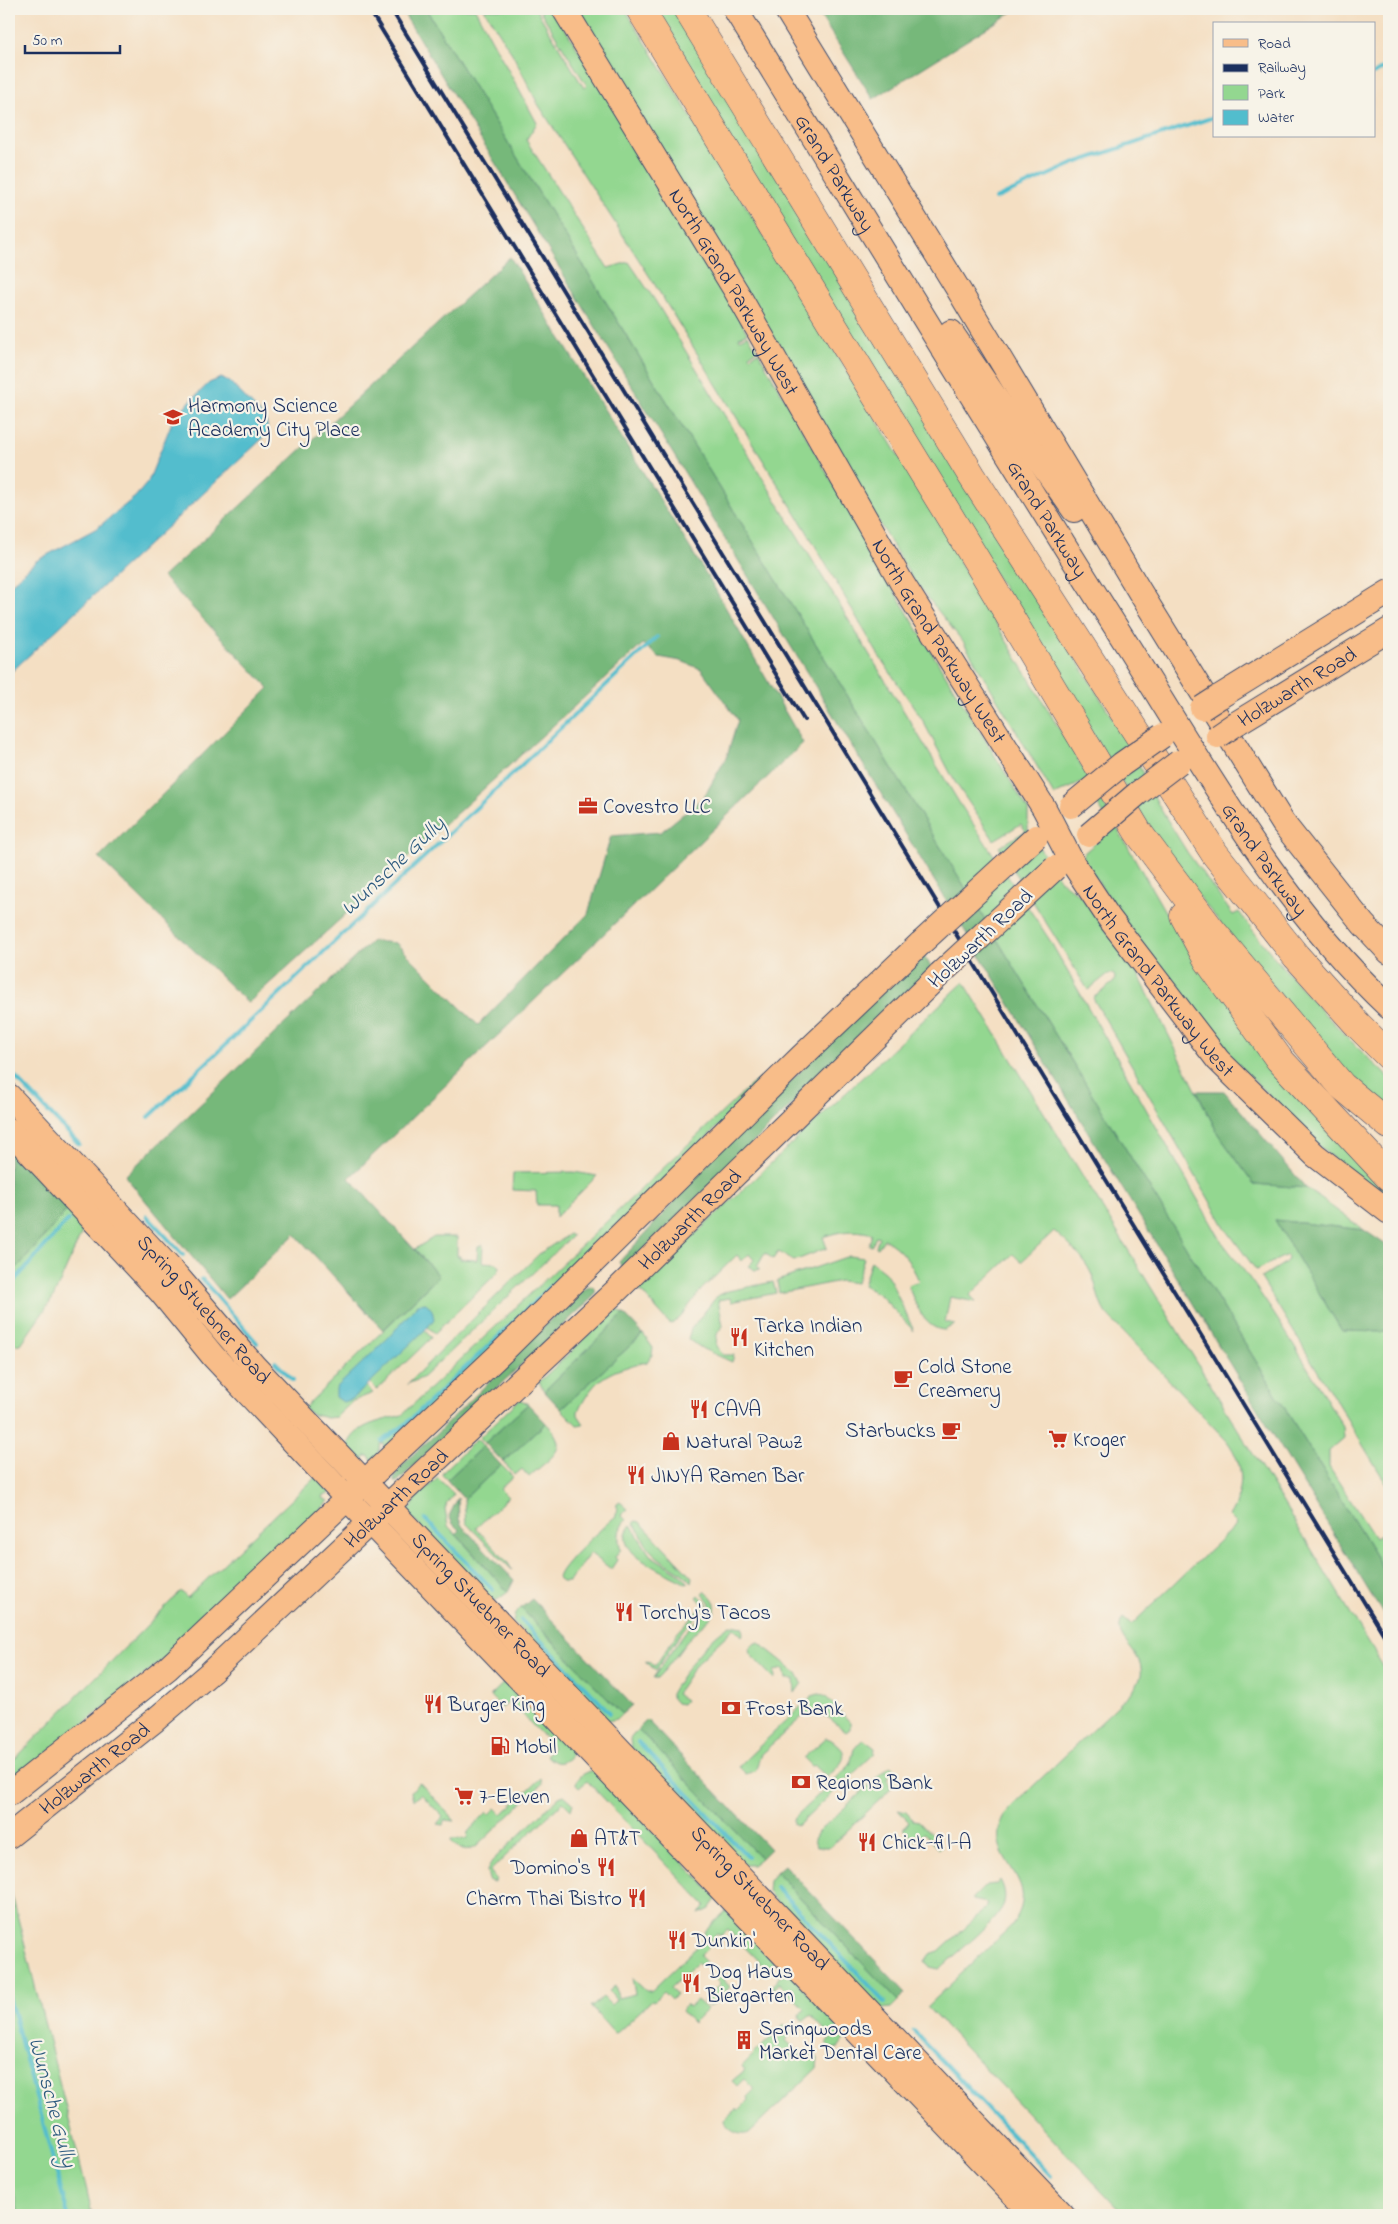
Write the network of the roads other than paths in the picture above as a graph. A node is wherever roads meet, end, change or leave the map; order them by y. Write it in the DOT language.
graph roads {
  1 [pos="564,9"];
  2 [pos="640,9"];
  3 [pos="687,9"];
  4 [pos="735,9"];
  5 [pos="786,9"];
  6 [pos="1389,592"];
  7 [pos="1389,630"];
  8 [pos="1181,657"];
  9 [pos="1170,730"];
  10 [pos="1187,757"];
  11 [pos="1044,830"];
  12 [pos="1138,832"];
  13 [pos="1062,862"];
  14 [pos="1389,952"];
  15 [pos="1389,1007"];
  16 [pos="1389,1056"];
  17 [pos="9,1096"];
  18 [pos="1389,1125"];
  19 [pos="9,1130"];
  20 [pos="1389,1176"];
  21 [pos="1389,1212"];
  22 [pos="364,1482"];
  23 [pos="347,1499"];
  24 [pos="388,1507"];
  25 [pos="371,1523"];
  26 [pos="88,1731"];
  27 [pos="108,1758"];
  28 [pos="9,1794"];
  29 [pos="9,1836"];
  30 [pos="873,2037"];
  31 [pos="1033,2215"];
  32 [pos="1063,2215"];
  1 -- 11 [label="main road, North Grand Parkway West"];
  2 -- 12 [label="highway"];
  3 -- 16 [label="highway"];
  4 -- 8 [label="main road"];
  4 -- 9 [label="main road, Grand Parkway"];
  5 -- 8 [label="main road"];
  6 -- 9 [label="main road, Holzwarth Road"];
  7 -- 10 [label="main road, Holzwarth Road"];
  8 -- 14 [label="main road"];
  9 -- 10 [label="main road, Grand Parkway"];
  9 -- 11 [label="main road, Holzwarth Road, bridge"];
  10 -- 13 [label="main road, Holzwarth Road, bridge"];
  10 -- 15 [label="main road, Grand Parkway"];
  11 -- 13 [label="main road, North Grand Parkway West"];
  11 -- 22 [label="main road, Holzwarth Road, bridge"];
  12 -- 18 [label="highway"];
  12 -- 20 [label="highway"];
  13 -- 21 [label="main road, North Grand Parkway West"];
  13 -- 24 [label="main road, Holzwarth Road, bridge"];
  17 -- 22 [label="main road, Spring Stuebner Road"];
  19 -- 23 [label="main road, Spring Stuebner Road"];
  22 -- 23 [label="main road, Holzwarth Road"];
  22 -- 24 [label="main road, Spring Stuebner Road"];
  23 -- 25 [label="main road, Spring Stuebner Road"];
  23 -- 26 [label="main road, Holzwarth Road"];
  24 -- 25 [label="main road, Holzwarth Road"];
  24 -- 30 [label="main road, Spring Stuebner Road"];
  25 -- 27 [label="main road, Holzwarth Road"];
  25 -- 30 [label="main road, Spring Stuebner Road"];
  26 -- 27 [label="main road"];
  26 -- 28 [label="main road, Holzwarth Road"];
  27 -- 29 [label="main road, Holzwarth Road"];
  30 -- 31 [label="main road, Spring Stuebner Road"];
  30 -- 32 [label="main road, Spring Stuebner Road"];
}
